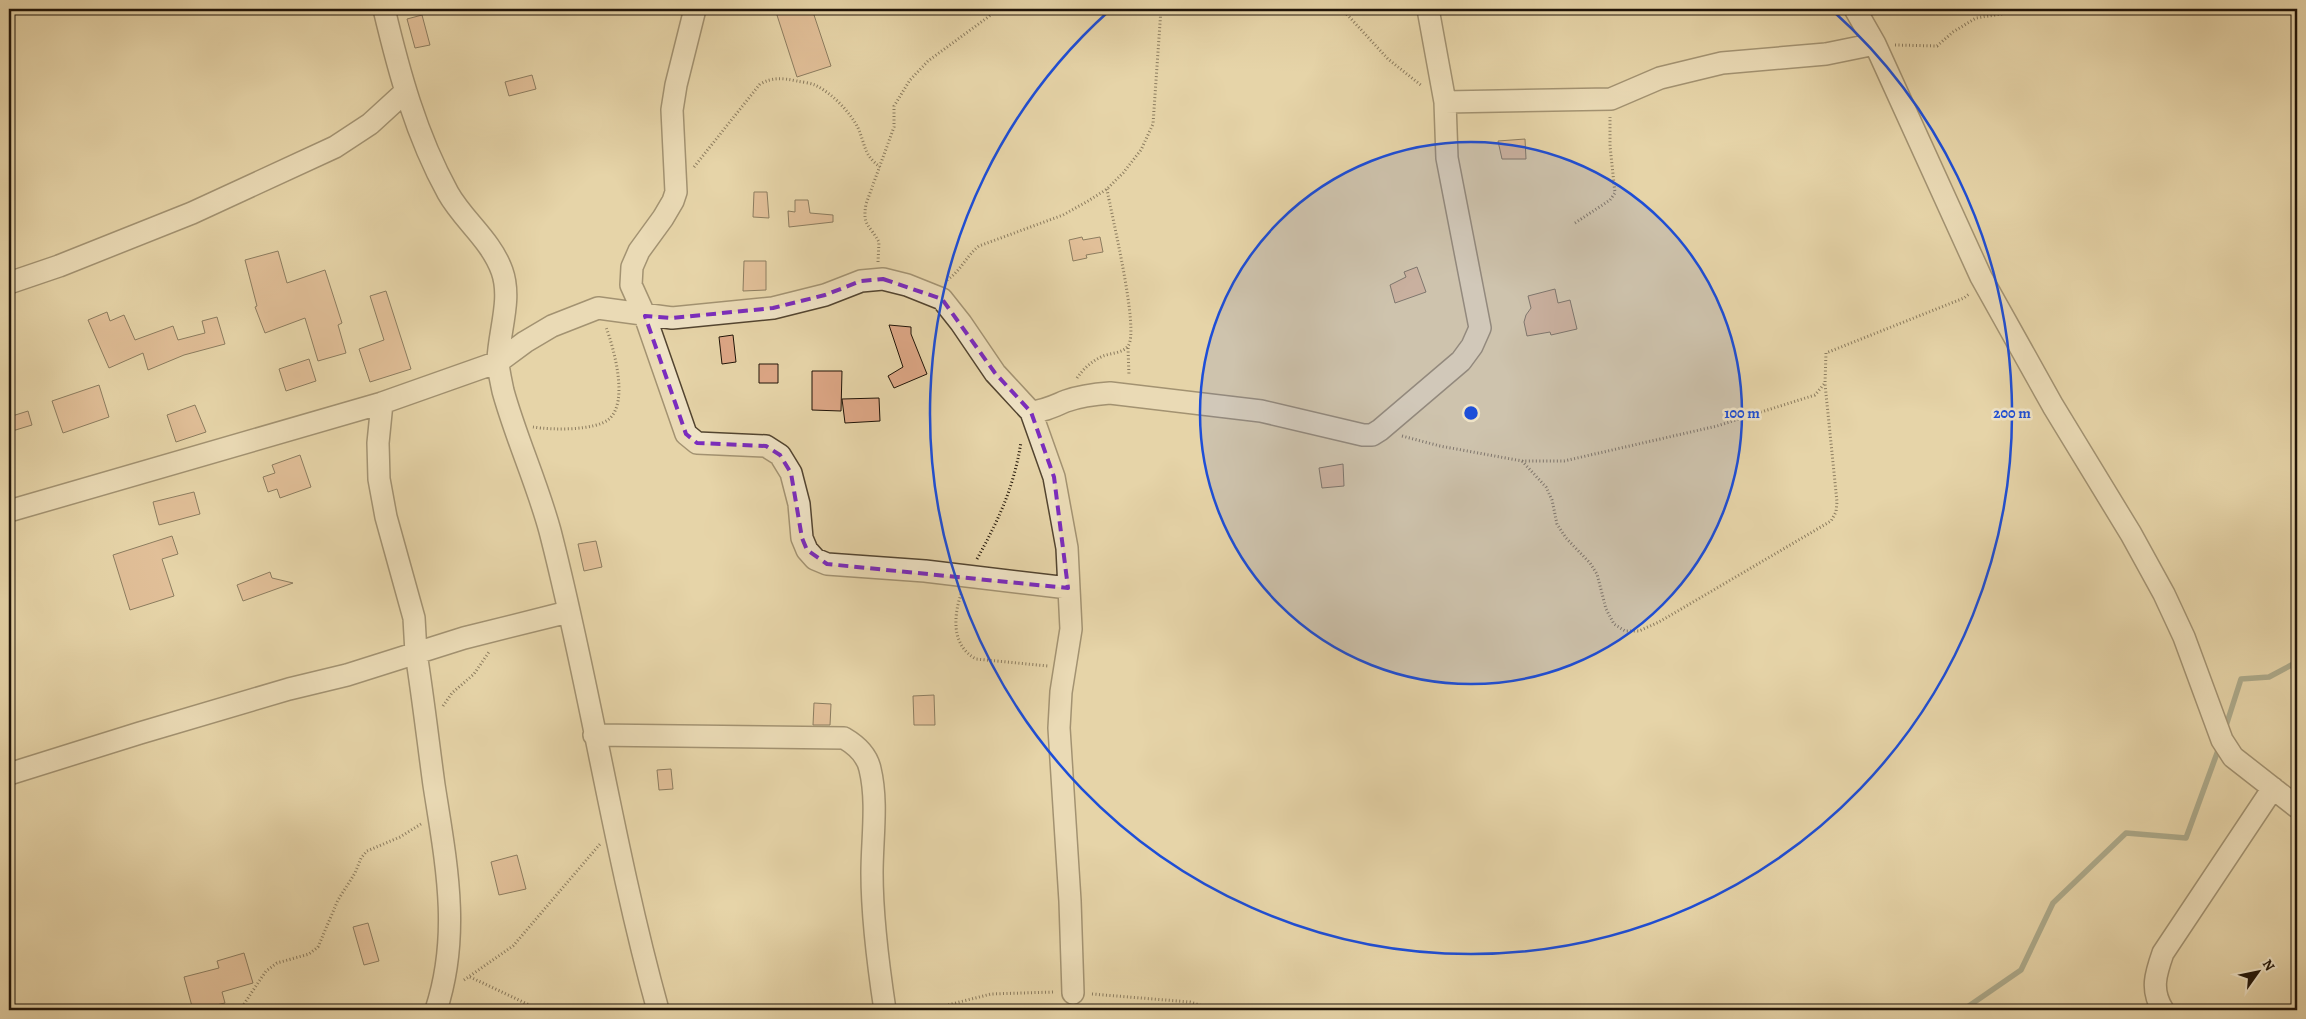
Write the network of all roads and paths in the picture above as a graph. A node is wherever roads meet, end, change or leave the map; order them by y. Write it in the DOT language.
graph roads {
  1 [pos="384,9"];
  2 [pos="695,9"];
  3 [pos="998,9"];
  4 [pos="1222,9"];
  5 [pos="1233,9"];
  6 [pos="1249,9"];
  7 [pos="1342,9"];
  8 [pos="1428,9"];
  9 [pos="1855,9"];
  10 [pos="2033,9"];
  11 [pos="1161,10"];
  12 [pos="1875,44"];
  13 [pos="405,92"];
  14 [pos="1611,99"];
  15 [pos="1445,102"];
  16 [pos="880,167"];
  17 [pos="1106,189"];
  18 [pos="676,192"];
  19 [pos="1575,223"];
  20 [pos="1980,277"];
  21 [pos="883,279"];
  22 [pos="9,283"];
  23 [pos="927,292"];
  24 [pos="598,308"];
  25 [pos="645,316"];
  26 [pos="1128,347"];
  27 [pos="498,362"];
  28 [pos="1825,383"];
  29 [pos="1132,394"];
  30 [pos="1068,401"];
  31 [pos="382,404"];
  32 [pos="1028,409"];
  33 [pos="514,425"];
  34 [pos="1380,430"];
  35 [pos="1522,461"];
  36 [pos="9,511"];
  37 [pos="967,578"];
  38 [pos="1068,588"];
  39 [pos="568,612"];
  40 [pos="506,626"];
  41 [pos="416,653"];
  42 [pos="1066,668"];
  43 [pos="427,735"];
  44 [pos="594,735"];
  45 [pos="9,774"];
  46 [pos="2273,788"];
  47 [pos="2297,807"];
  48 [pos="438,812"];
  49 [pos="614,829"];
  50 [pos="9,934"];
  51 [pos="9,945"];
  52 [pos="469,977"];
  53 [pos="1073,993"];
  54 [pos="439,1001"];
  55 [pos="240,1010"];
  56 [pos="540,1010"];
  57 [pos="658,1010"];
  58 [pos="885,1010"];
  59 [pos="2163,1010"];
  1 -- 13 [label="street"];
  2 -- 18 [label="street"];
  3 -- 16 [label="path"];
  4 -- 11 [label="path"];
  5 -- 6 [label="path"];
  7 -- 15 [label="path"];
  8 -- 15 [label="street"];
  9 -- 12 [label="street"];
  10 -- 12 [label="path"];
  11 -- 17 [label="path"];
  12 -- 14 [label="street"];
  12 -- 20 [label="street"];
  13 -- 22 [label="street"];
  13 -- 27 [label="street"];
  14 -- 15 [label="street"];
  14 -- 19 [label="path"];
  15 -- 34 [label="street"];
  16 -- 18 [label="path"];
  16 -- 21 [label="path"];
  17 -- 23 [label="path"];
  17 -- 26 [label="path"];
  18 -- 25 [label="street"];
  20 -- 28 [label="path"];
  20 -- 46 [label="street"];
  21 -- 23 [label="street"];
  21 -- 25 [label="street"];
  23 -- 32 [label="street"];
  24 -- 25 [label="street"];
  24 -- 27 [label="street"];
  24 -- 33 [label="path"];
  25 -- 37 [label="street"];
  26 -- 29 [label="path"];
  26 -- 30 [label="path"];
  27 -- 31 [label="street"];
  27 -- 33 [label="street"];
  28 -- 35 [label="path"];
  28 -- 35 [label="path"];
  29 -- 30 [label="street"];
  29 -- 34 [label="street"];
  30 -- 32 [label="street"];
  31 -- 36 [label="street"];
  31 -- 41 [label="street"];
  32 -- 37 [label="path"];
  32 -- 38 [label="street"];
  33 -- 39 [label="street"];
  34 -- 35 [label="path"];
  37 -- 38 [label="street"];
  37 -- 42 [label="path"];
  38 -- 42 [label="street"];
  39 -- 40 [label="street"];
  39 -- 44 [label="street"];
  40 -- 41 [label="street"];
  40 -- 43 [label="path"];
  41 -- 43 [label="street"];
  41 -- 45 [label="street"];
  42 -- 53 [label="street"];
  43 -- 48 [label="street"];
  44 -- 49 [label="street"];
  44 -- 58 [label="street"];
  46 -- 47 [label="street"];
  46 -- 59 [label="street"];
  48 -- 54 [label="street"];
  48 -- 55 [label="path"];
  49 -- 52 [label="path"];
  49 -- 57 [label="street"];
  50 -- 51 [label="path"];
  52 -- 54 [label="path"];
  52 -- 56 [label="path"];
}
